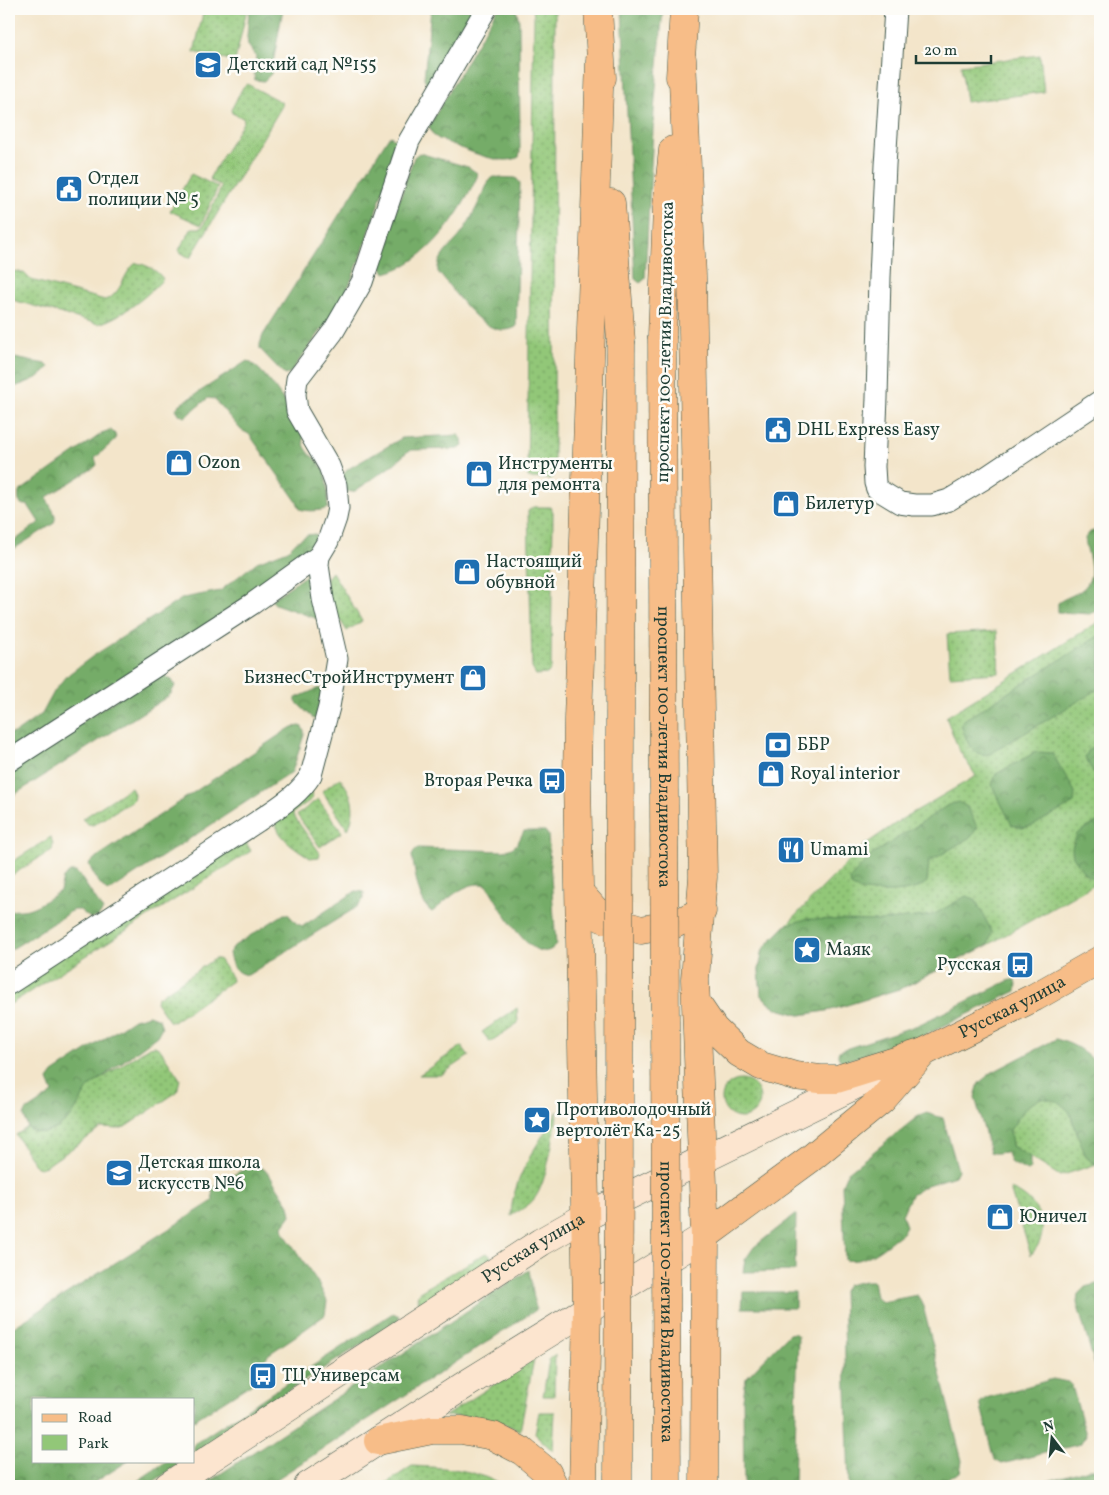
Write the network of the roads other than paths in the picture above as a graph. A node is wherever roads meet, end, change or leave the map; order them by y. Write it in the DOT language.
graph roads {
  1 [pos="486,9"];
  2 [pos="598,9"];
  3 [pos="684,9"];
  4 [pos="895,9"];
  5 [pos="682,59"];
  6 [pos="600,60"];
  7 [pos="1100,401"];
  8 [pos="319,556"];
  9 [pos="9,761"];
  10 [pos="580,893"];
  11 [pos="702,911"];
  12 [pos="1100,960"];
  13 [pos="9,984"];
  14 [pos="697,1004"];
  15 [pos="924,1052"];
  16 [pos="702,1160"];
  17 [pos="585,1217"];
  18 [pos="705,1236"];
  19 [pos="587,1310"];
  20 [pos="378,1441"];
  21 [pos="168,1486"];
  22 [pos="308,1486"];
  23 [pos="554,1486"];
  24 [pos="583,1486"];
  25 [pos="618,1486"];
  26 [pos="667,1486"];
  27 [pos="704,1486"];
  1 -- 8 [label="street"];
  2 -- 6 [label="main road"];
  3 -- 5 [label="main road, проспект 100-летия Владивостока"];
  4 -- 7 [label="street"];
  5 -- 11 [label="main road"];
  5 -- 26 [label="main road, проспект 100-летия Владивостока, bridge"];
  6 -- 10 [label="main road"];
  6 -- 25 [label="main road, bridge"];
  8 -- 9 [label="street"];
  8 -- 13 [label="street"];
  10 -- 11 [label="main road"];
  10 -- 17 [label="main road"];
  11 -- 14 [label="main road"];
  12 -- 15 [label="main road, Русская улица"];
  14 -- 15 [label="main road"];
  14 -- 16 [label="main road"];
  15 -- 16 [label="main road, Русская улица"];
  15 -- 18 [label="main road, Русская улица"];
  16 -- 17 [label="main road, Русская улица"];
  16 -- 18 [label="main road"];
  17 -- 19 [label="main road"];
  17 -- 21 [label="main road, Русская улица"];
  18 -- 19 [label="main road, Русская улица"];
  18 -- 27 [label="main road"];
  19 -- 20 [label="main road, Русская улица"];
  19 -- 24 [label="main road"];
  20 -- 22 [label="main road, Русская улица"];
  20 -- 23 [label="main road"];
}
